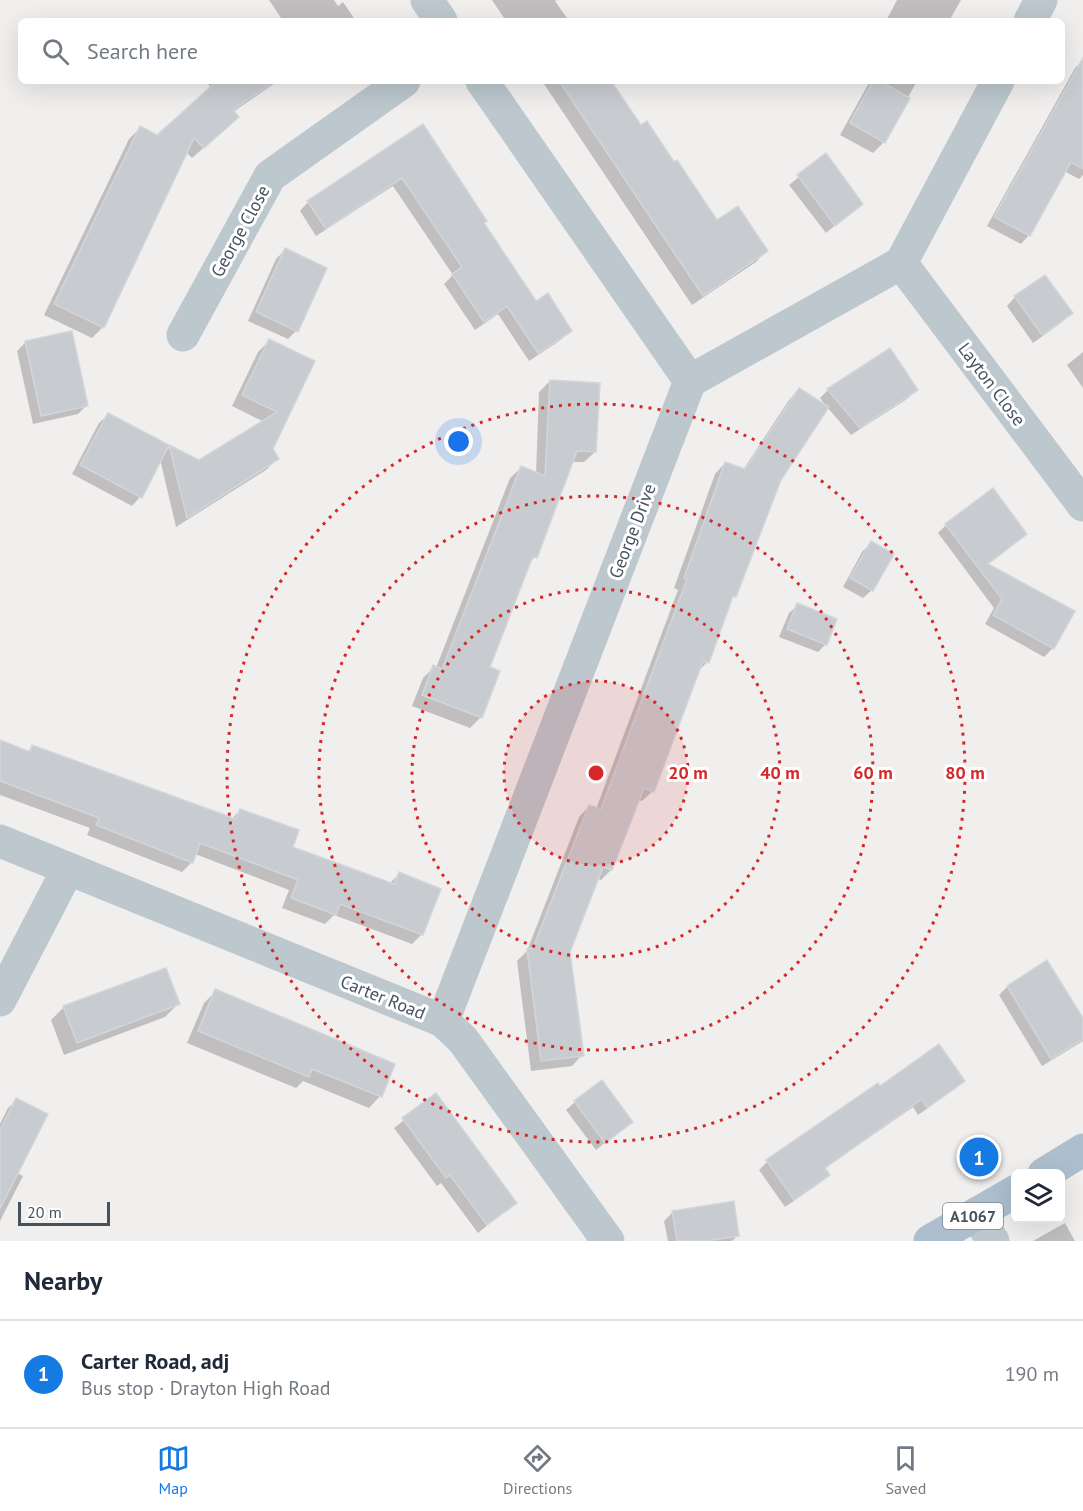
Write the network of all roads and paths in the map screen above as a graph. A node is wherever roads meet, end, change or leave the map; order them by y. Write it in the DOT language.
graph roads {
  1 [pos="427,0"];
  2 [pos="1041,0"];
  3 [pos="439,18"];
  4 [pos="1031,18"];
  5 [pos="400,84"];
  6 [pos="484,84"];
  7 [pos="996,84"];
  8 [pos="901,263"];
  9 [pos="183,335"];
  10 [pos="690,381"];
  11 [pos="1083,505"];
  12 [pos="0,842"];
  13 [pos="68,869"];
  14 [pos="0,1000"];
  15 [pos="442,1021"];
  16 [pos="1083,1150"];
  17 [pos="1051,1169"];
  18 [pos="1011,1197"];
  19 [pos="985,1227"];
  20 [pos="608,1241"];
  21 [pos="930,1241"];
  1 -- 3 [label="street"];
  2 -- 4 [label="street"];
  5 -- 9 [label="street, George Close"];
  6 -- 10 [label="street"];
  7 -- 8 [label="street"];
  8 -- 10 [label="street"];
  8 -- 11 [label="street, Layton Close"];
  10 -- 15 [label="street, George Drive"];
  12 -- 13 [label="street, Carter Road"];
  13 -- 14 [label="street"];
  13 -- 15 [label="street, Carter Road"];
  15 -- 20 [label="street, Carter Road"];
  16 -- 17 [label="main road"];
  18 -- 19 [label="main road, A1067"];
  19 -- 21 [label="main road, A1067"];
}
